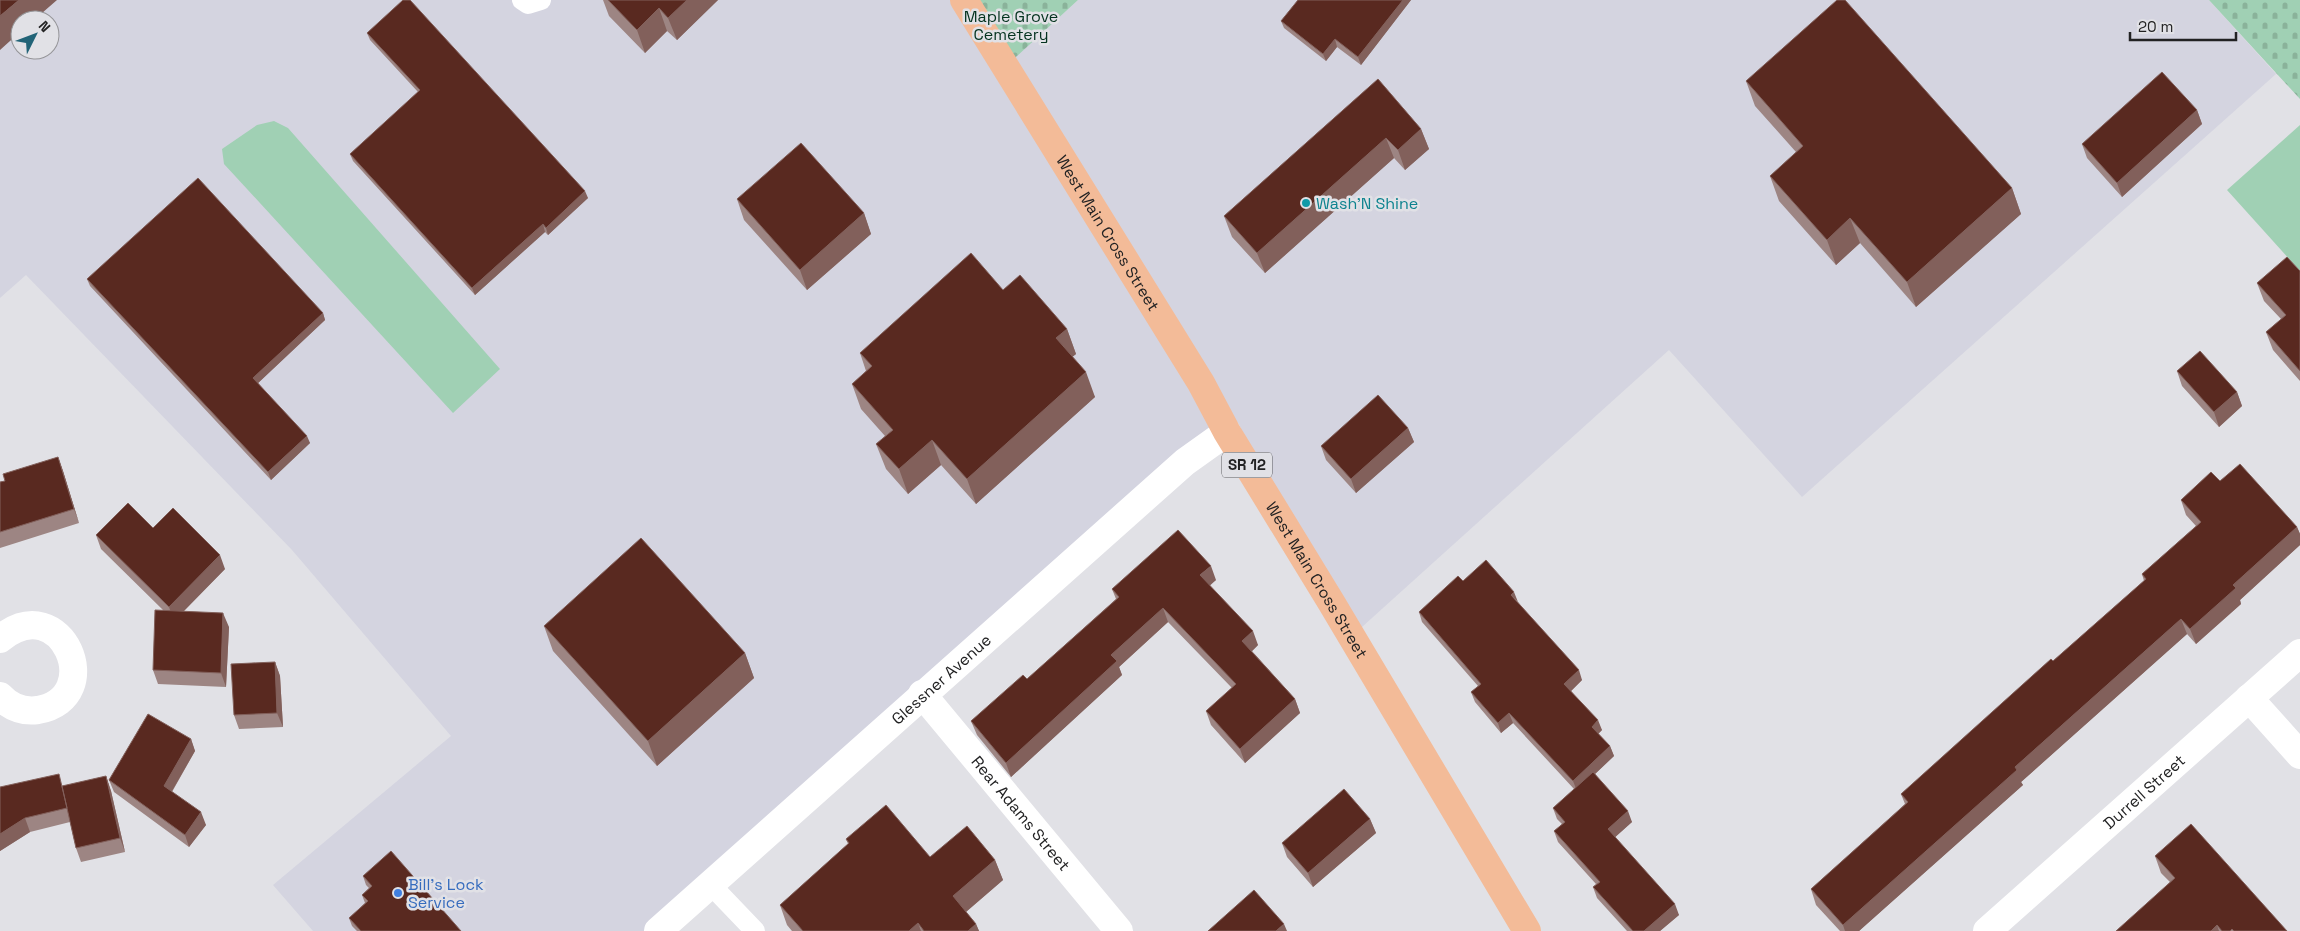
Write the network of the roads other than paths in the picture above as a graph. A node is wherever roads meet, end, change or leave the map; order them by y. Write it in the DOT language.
graph roads {
  1 [pos="522,0"];
  2 [pos="541,0"];
  3 [pos="964,0"];
  4 [pos="1227,432"];
  5 [pos="0,639"];
  6 [pos="2300,652"];
  7 [pos="922,694"];
  8 [pos="0,696"];
  9 [pos="2249,698"];
  10 [pos="2300,755"];
  11 [pos="710,884"];
  12 [pos="658,931"];
  13 [pos="755,931"];
  14 [pos="1119,931"];
  15 [pos="1527,931"];
  16 [pos="1987,931"];
  1 -- 2 [label="lane"];
  3 -- 4 [label="highway, West Main Cross Street / SR 12"];
  4 -- 7 [label="street, Glessner Avenue"];
  4 -- 15 [label="highway, West Main Cross Street / SR 12"];
  5 -- 8 [label="street"];
  6 -- 9 [label="street, Durrell Street"];
  7 -- 11 [label="street, Glessner Avenue"];
  7 -- 14 [label="street, Rear Adams Street"];
  9 -- 10 [label="street"];
  9 -- 16 [label="street, Durrell Street"];
  11 -- 12 [label="street, Glessner Avenue"];
  11 -- 13 [label="lane"];
}
